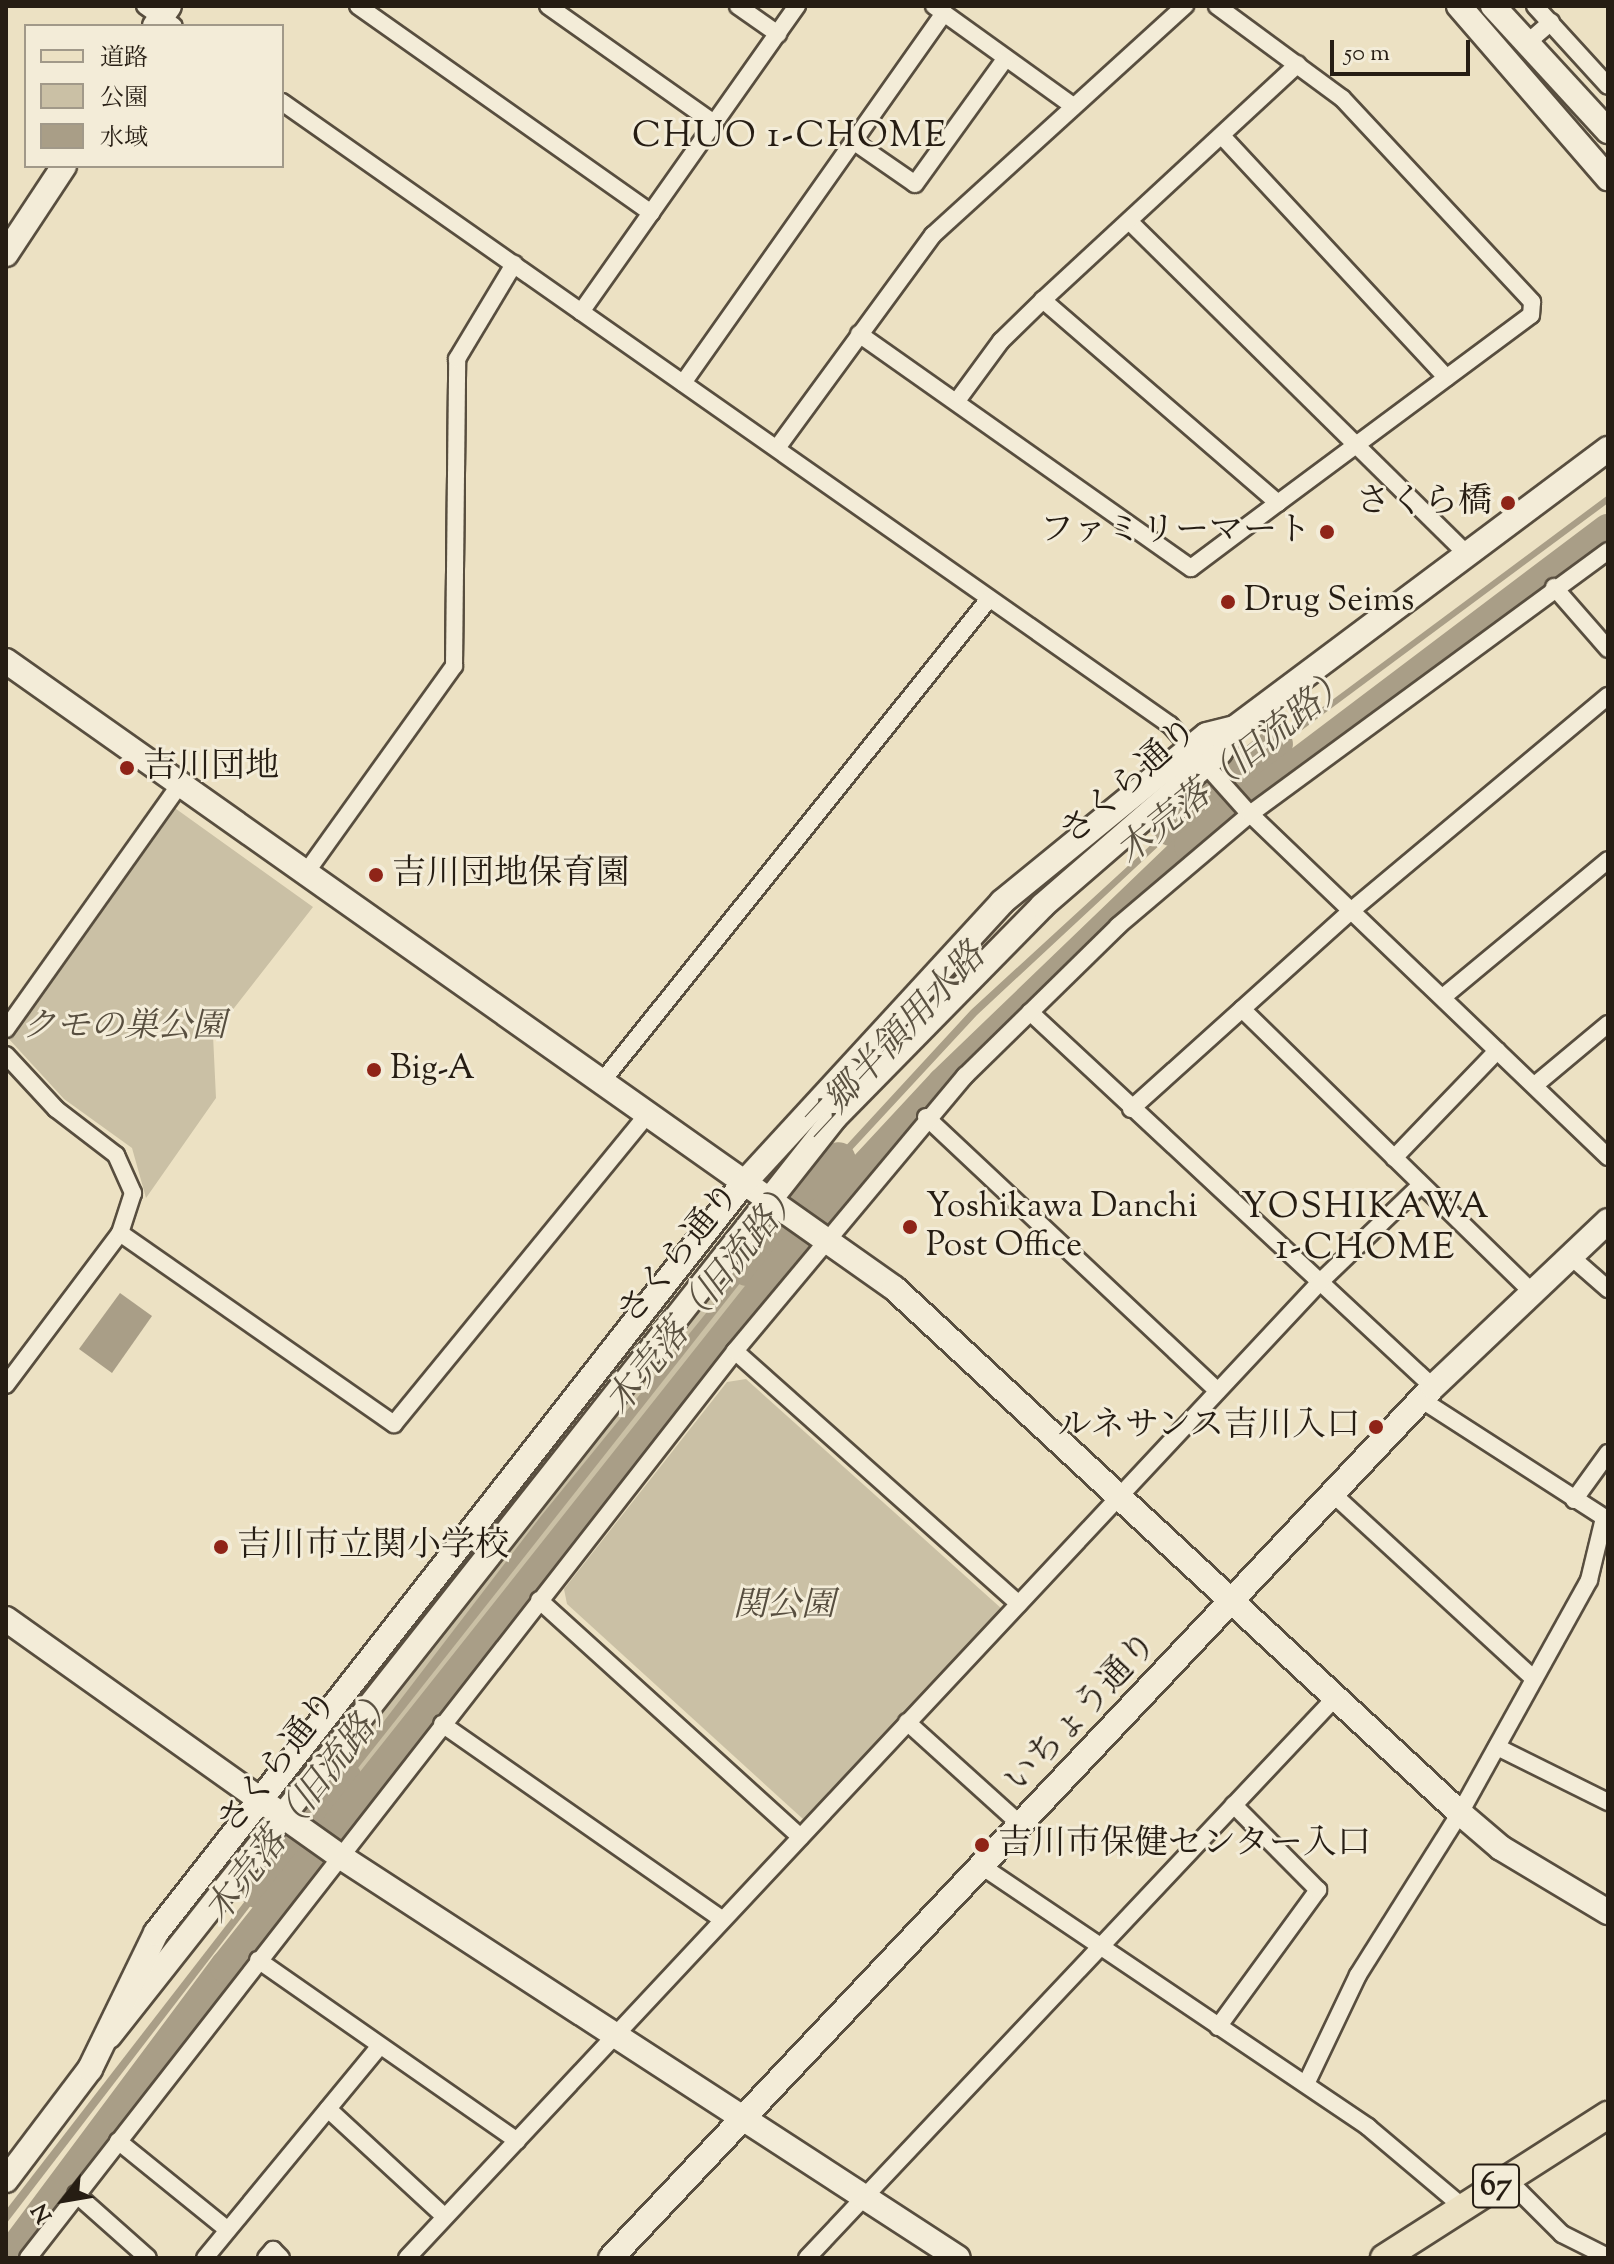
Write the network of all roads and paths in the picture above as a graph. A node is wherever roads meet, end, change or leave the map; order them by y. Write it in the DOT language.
graph roads {
  1 [pos="358,6"];
  2 [pos="548,6"];
  3 [pos="738,6"];
  4 [pos="797,6"];
  5 [pos="1185,6"];
  6 [pos="1217,6"];
  7 [pos="1459,6"];
  8 [pos="1493,6"];
  9 [pos="1535,6"];
  10 [pos="939,10"];
  11 [pos="1551,22"];
  12 [pos="778,34"];
  13 [pos="1527,43"];
  14 [pos="1006,58"];
  15 [pos="1298,64"];
  16 [pos="1608,86"];
  17 [pos="284,103"];
  18 [pos="1073,106"];
  19 [pos="715,124"];
  20 [pos="1608,131"];
  21 [pos="1222,136"];
  22 [pos="853,141"];
  23 [pos="63,168"];
  24 [pos="1608,178"];
  25 [pos="651,213"];
  26 [pos="1129,221"];
  27 [pos="6,254"];
  28 [pos="514,264"];
  29 [pos="1043,300"];
  30 [pos="581,312"];
  31 [pos="859,334"];
  32 [pos="1447,378"];
  33 [pos="683,383"];
  34 [pos="957,401"];
  35 [pos="1359,445"];
  36 [pos="777,448"];
  37 [pos="1608,449"];
  38 [pos="1278,503"];
  39 [pos="1608,551"];
  40 [pos="1465,552"];
  41 [pos="1554,587"];
  42 [pos="989,599"];
  43 [pos="1608,649"];
  44 [pos="6,661"];
  45 [pos="1608,696"];
  46 [pos="1203,764"];
  47 [pos="179,786"];
  48 [pos="1248,812"];
  49 [pos="1608,860"];
  50 [pos="305,874"];
  51 [pos="1352,910"];
  52 [pos="1443,997"];
  53 [pos="1242,1009"];
  54 [pos="1030,1012"];
  55 [pos="1608,1024"];
  56 [pos="6,1029"];
  57 [pos="1497,1051"];
  58 [pos="6,1055"];
  59 [pos="600,1084"];
  60 [pos="1535,1085"];
  61 [pos="1131,1109"];
  62 [pos="645,1117"];
  63 [pos="926,1117"];
  64 [pos="1608,1157"];
  65 [pos="1394,1158"];
  66 [pos="742,1185"];
  67 [pos="1421,1185"];
  68 [pos="772,1206"];
  69 [pos="1608,1221"];
  70 [pos="120,1233"];
  71 [pos="822,1236"];
  72 [pos="1569,1255"];
  73 [pos="1318,1284"];
  74 [pos="1608,1289"];
  75 [pos="1530,1290"];
  76 [pos="735,1351"];
  77 [pos="6,1385"];
  78 [pos="1218,1391"];
  79 [pos="1427,1394"];
  80 [pos="1608,1453"];
  81 [pos="1333,1494"];
  82 [pos="1119,1496"];
  83 [pos="1574,1500"];
  84 [pos="1606,1519"];
  85 [pos="539,1600"];
  86 [pos="1232,1603"];
  87 [pos="1019,1604"];
  88 [pos="6,1619"];
  89 [pos="1533,1678"];
  90 [pos="1334,1699"];
  91 [pos="907,1722"];
  92 [pos="442,1724"];
  93 [pos="1497,1747"];
  94 [pos="259,1799"];
  95 [pos="1608,1802"];
  96 [pos="1234,1805"];
  97 [pos="1460,1813"];
  98 [pos="286,1818"];
  99 [pos="1022,1826"];
  100 [pos="800,1837"];
  101 [pos="334,1852"];
  102 [pos="983,1867"];
  103 [pos="1608,1912"];
  104 [pos="722,1919"];
  105 [pos="1099,1947"];
  106 [pos="258,1960"];
  107 [pos="1218,2027"];
  108 [pos="616,2033"];
  109 [pos="109,2036"];
  110 [pos="380,2046"];
  111 [pos="1306,2084"];
  112 [pos="328,2109"];
  113 [pos="1608,2115"];
  114 [pos="749,2118"];
  115 [pos="118,2141"];
  116 [pos="517,2141"];
  117 [pos="1507,2179"];
  118 [pos="6,2180"];
  119 [pos="76,2194"];
  120 [pos="865,2194"];
  121 [pos="1463,2207"];
  122 [pos="444,2216"];
  123 [pos="228,2230"];
  124 [pos="1608,2257"];
  125 [pos="28,2258"];
  126 [pos="148,2258"];
  127 [pos="205,2258"];
  128 [pos="266,2258"];
  129 [pos="281,2258"];
  130 [pos="407,2258"];
  131 [pos="611,2258"];
  132 [pos="807,2258"];
  133 [pos="958,2258"];
  134 [pos="1384,2258"];
  1 -- 25 [label="street"];
  2 -- 19 [label="street"];
  3 -- 12 [label="street"];
  4 -- 12 [label="street"];
  5 -- 18 [label="street"];
  6 -- 15 [label="street"];
  7 -- 24 [label="street"];
  8 -- 13 [label="street"];
  9 -- 11 [label="street"];
  10 -- 14 [label="street"];
  10 -- 22 [label="street"];
  11 -- 13 [label="street"];
  11 -- 16 [label="street"];
  12 -- 19 [label="street"];
  13 -- 20 [label="street"];
  14 -- 18 [label="street"];
  14 -- 22 [label="street"];
  15 -- 21 [label="street"];
  15 -- 32 [label="street"];
  17 -- 28 [label="street"];
  18 -- 31 [label="street"];
  19 -- 25 [label="street"];
  21 -- 26 [label="street"];
  21 -- 32 [label="street"];
  22 -- 33 [label="street"];
  23 -- 27 [label="street"];
  25 -- 30 [label="street"];
  26 -- 29 [label="street"];
  26 -- 35 [label="street"];
  28 -- 30 [label="street"];
  28 -- 50 [label="street"];
  29 -- 34 [label="street"];
  29 -- 38 [label="street"];
  30 -- 33 [label="street"];
  31 -- 34 [label="street"];
  31 -- 36 [label="street"];
  32 -- 35 [label="street"];
  33 -- 36 [label="street"];
  34 -- 38 [label="street"];
  35 -- 38 [label="street"];
  35 -- 40 [label="street"];
  36 -- 42 [label="street"];
  37 -- 40 [label="street, さくら通り"];
  39 -- 41 [label="street"];
  40 -- 46 [label="street, さくら通り"];
  41 -- 43 [label="street"];
  41 -- 48 [label="street"];
  42 -- 46 [label="street"];
  42 -- 59 [label="street"];
  44 -- 47 [label="street"];
  45 -- 51 [label="street"];
  46 -- 48 [label="street"];
  46 -- 66 [label="street, さくら通り"];
  46 -- 68 [label="street, さくら通り"];
  47 -- 50 [label="street"];
  47 -- 56 [label="street"];
  48 -- 51 [label="street"];
  48 -- 54 [label="street"];
  49 -- 52 [label="street"];
  50 -- 59 [label="street"];
  51 -- 52 [label="street"];
  51 -- 53 [label="street"];
  52 -- 57 [label="street"];
  53 -- 61 [label="street"];
  53 -- 65 [label="street"];
  54 -- 61 [label="street"];
  54 -- 63 [label="street"];
  55 -- 60 [label="street"];
  57 -- 60 [label="street"];
  57 -- 65 [label="street"];
  58 -- 70 [label="street"];
  59 -- 62 [label="street"];
  60 -- 64 [label="street"];
  61 -- 73 [label="street"];
  62 -- 66 [label="street"];
  62 -- 70 [label="street"];
  63 -- 71 [label="street"];
  63 -- 78 [label="street"];
  65 -- 67 [label="street"];
  66 -- 68 [label="street"];
  66 -- 94 [label="street, さくら通り"];
  67 -- 73 [label="street"];
  67 -- 75 [label="street"];
  68 -- 71 [label="street"];
  68 -- 98 [label="street, さくら通り"];
  69 -- 72 [label="street, いちょう通り"];
  70 -- 77 [label="street"];
  71 -- 76 [label="street"];
  71 -- 82 [label="street"];
  72 -- 74 [label="street"];
  72 -- 75 [label="street, いちょう通り"];
  73 -- 78 [label="street"];
  73 -- 79 [label="street"];
  75 -- 79 [label="street, いちょう通り"];
  76 -- 85 [label="street"];
  76 -- 87 [label="street"];
  78 -- 82 [label="street"];
  79 -- 81 [label="street, いちょう通り"];
  79 -- 83 [label="street"];
  80 -- 83 [label="street"];
  81 -- 86 [label="street, いちょう通り"];
  81 -- 89 [label="street"];
  82 -- 86 [label="street"];
  82 -- 87 [label="street"];
  83 -- 84 [label="street"];
  84 -- 89 [label="street"];
  85 -- 92 [label="street"];
  85 -- 100 [label="street"];
  86 -- 90 [label="street"];
  86 -- 99 [label="street, いちょう通り"];
  87 -- 91 [label="street"];
  88 -- 94 [label="street"];
  89 -- 93 [label="street"];
  90 -- 96 [label="street"];
  90 -- 97 [label="street"];
  91 -- 99 [label="street"];
  91 -- 100 [label="street"];
  92 -- 101 [label="street"];
  92 -- 104 [label="street"];
  93 -- 95 [label="street"];
  93 -- 97 [label="street"];
  94 -- 98 [label="street"];
  94 -- 109 [label="street, さくら通り"];
  96 -- 105 [label="street"];
  96 -- 107 [label="street"];
  97 -- 103 [label="street"];
  97 -- 111 [label="street"];
  98 -- 101 [label="street"];
  98 -- 109 [label="street, さくら通り"];
  99 -- 102 [label="street, いちょう通り"];
  100 -- 104 [label="street"];
  101 -- 106 [label="street"];
  101 -- 108 [label="street"];
  102 -- 105 [label="street"];
  102 -- 114 [label="street, いちょう通り"];
  104 -- 108 [label="street"];
  105 -- 107 [label="street"];
  105 -- 120 [label="street"];
  106 -- 110 [label="street"];
  106 -- 115 [label="street"];
  107 -- 111 [label="street"];
  108 -- 114 [label="street"];
  108 -- 116 [label="street"];
  109 -- 118 [label="street, さくら通り"];
  110 -- 112 [label="street"];
  110 -- 116 [label="street"];
  111 -- 121 [label="street"];
  112 -- 122 [label="street"];
  112 -- 123 [label="street"];
  113 -- 117 [label="main road, 67"];
  114 -- 120 [label="street"];
  114 -- 131 [label="street, いちょう通り"];
  115 -- 119 [label="street"];
  115 -- 123 [label="street"];
  116 -- 122 [label="street"];
  117 -- 121 [label="main road, 67"];
  117 -- 124 [label="street"];
  119 -- 125 [label="street"];
  119 -- 126 [label="street"];
  120 -- 132 [label="street"];
  120 -- 133 [label="street"];
  121 -- 134 [label="main road, 67"];
  122 -- 130 [label="street"];
  123 -- 127 [label="street"];
  128 -- 129 [label="street"];
}
